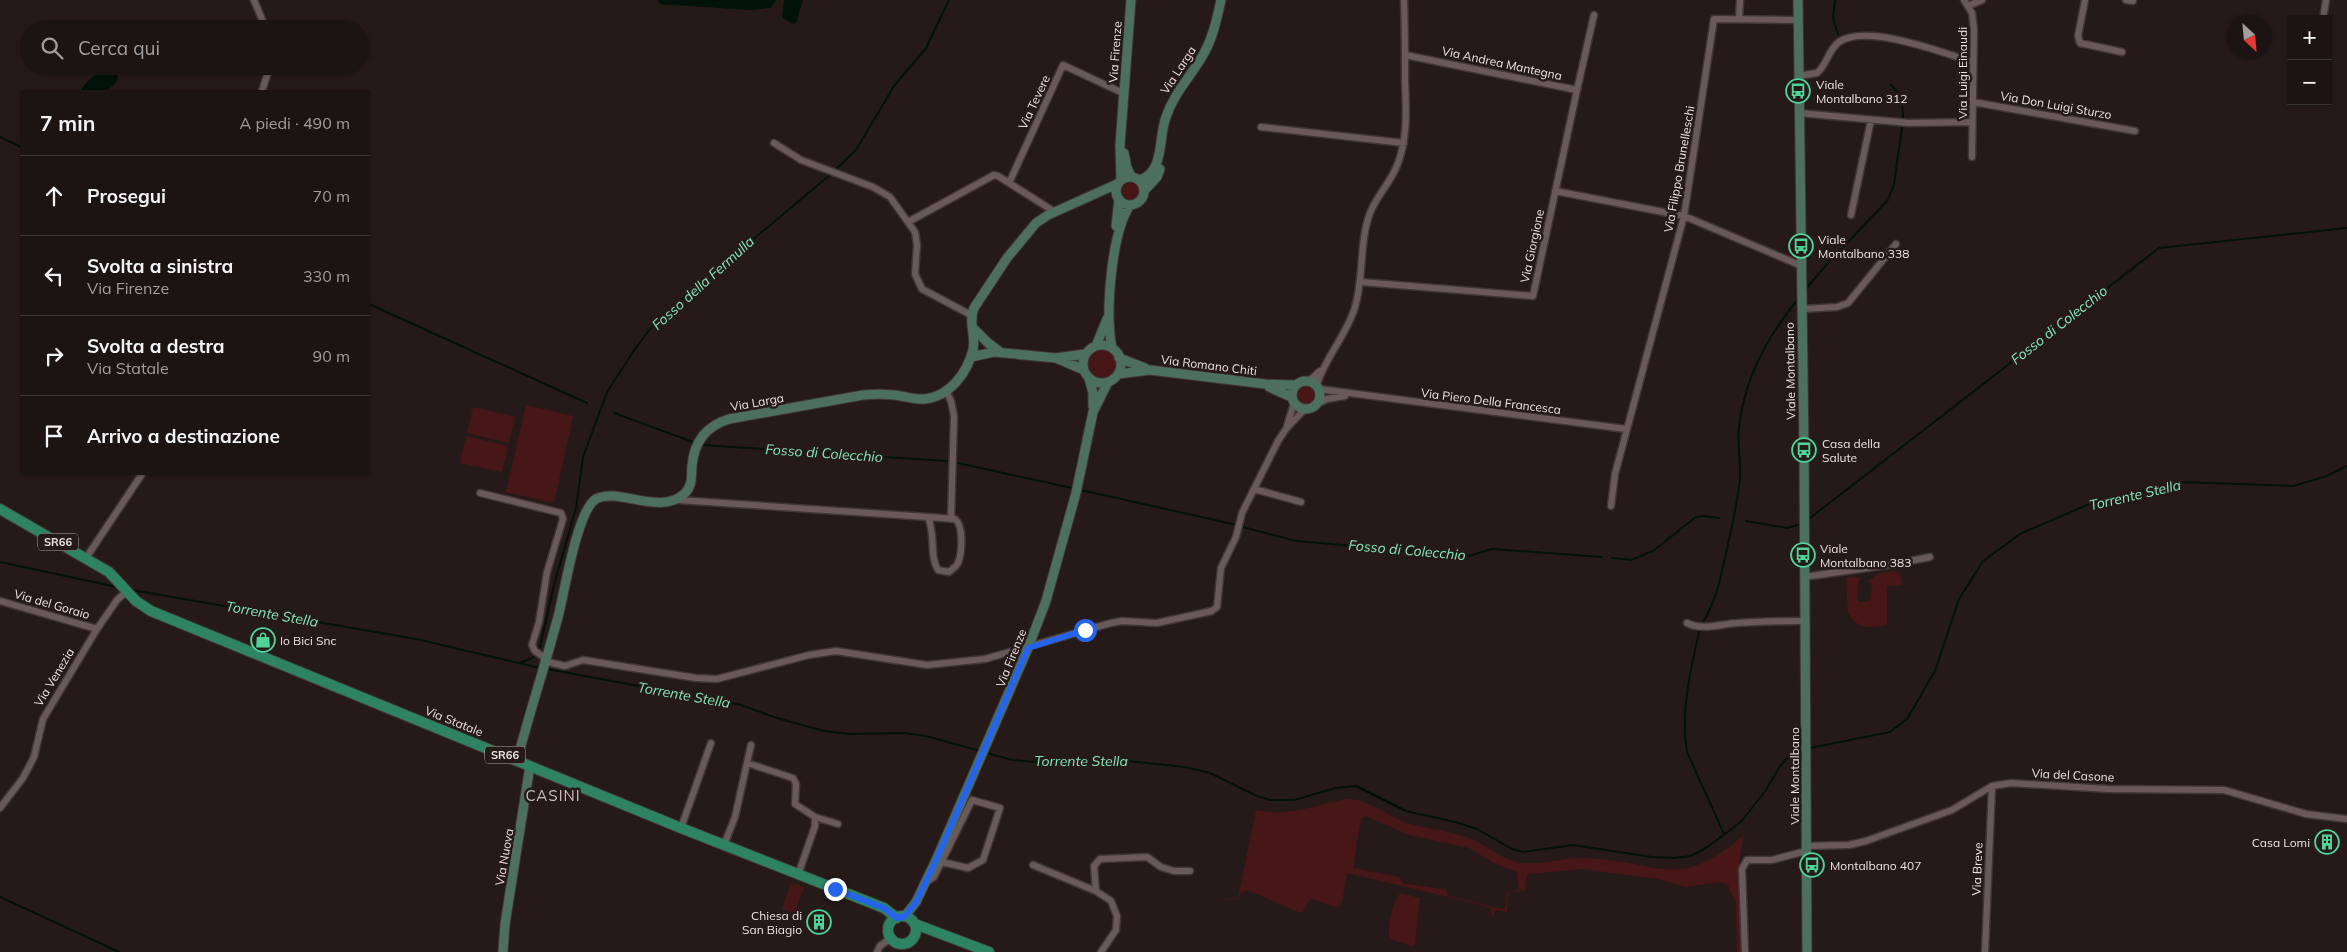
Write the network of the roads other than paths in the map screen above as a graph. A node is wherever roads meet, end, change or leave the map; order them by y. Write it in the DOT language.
graph roads {
  1 [pos="254,0"];
  2 [pos="1131,0"];
  3 [pos="1221,0"];
  4 [pos="1404,0"];
  5 [pos="1740,0"];
  6 [pos="1798,0"];
  7 [pos="1982,0"];
  8 [pos="2085,0"];
  9 [pos="2326,0"];
  10 [pos="1966,3"];
  11 [pos="1594,14"];
  12 [pos="2324,15"];
  13 [pos="1739,19"];
  14 [pos="262,20"];
  15 [pos="1797,20"];
  16 [pos="2122,52"];
  17 [pos="1405,55"];
  18 [pos="1973,62"];
  19 [pos="267,75"];
  20 [pos="1798,76"];
  21 [pos="262,90"];
  22 [pos="1577,90"];
  23 [pos="1125,94"];
  24 [pos="1973,102"];
  25 [pos="1124,106"];
  26 [pos="1799,113"];
  27 [pos="1871,120"];
  28 [pos="1972,122"];
  29 [pos="1261,127"];
  30 [pos="2134,131"];
  31 [pos="774,143"];
  32 [pos="1404,143"];
  33 [pos="1159,154"];
  34 [pos="1972,157"];
  35 [pos="1136,178"];
  36 [pos="1009,183"];
  37 [pos="1118,189"];
  38 [pos="1145,190"];
  39 [pos="1556,190"];
  40 [pos="1130,205"];
  41 [pos="1055,212"];
  42 [pos="1851,215"];
  43 [pos="1684,216"];
  44 [pos="908,222"];
  45 [pos="1896,244"];
  46 [pos="1115,252"];
  47 [pos="1802,266"];
  48 [pos="1361,282"];
  49 [pos="1802,306"];
  50 [pos="971,314"];
  51 [pos="1108,317"];
  52 [pos="972,327"];
  53 [pos="1096,346"];
  54 [pos="1112,348"];
  55 [pos="1002,352"];
  56 [pos="1085,354"];
  57 [pos="971,357"];
  58 [pos="1056,358"];
  59 [pos="1119,358"];
  60 [pos="1084,370"];
  61 [pos="1150,370"];
  62 [pos="1118,374"];
  63 [pos="1089,378"];
  64 [pos="1108,382"];
  65 [pos="1264,384"];
  66 [pos="1295,385"];
  67 [pos="1315,385"];
  68 [pos="946,391"];
  69 [pos="1354,395"];
  70 [pos="1293,400"];
  71 [pos="1317,404"];
  72 [pos="1305,409"];
  73 [pos="1093,412"];
  74 [pos="1626,429"];
  75 [pos="1286,430"];
  76 [pos="141,475"];
  77 [pos="1254,489"];
  78 [pos="480,493"];
  79 [pos="678,500"];
  80 [pos="1301,502"];
  81 [pos="1611,506"];
  82 [pos="0,508"];
  83 [pos="928,517"];
  84 [pos="951,519"];
  85 [pos="1930,557"];
  86 [pos="86,558"];
  87 [pos="1804,577"];
  88 [pos="127,591"];
  89 [pos="0,601"];
  90 [pos="1804,621"];
  91 [pos="1687,623"];
  92 [pos="97,628"];
  93 [pos="1028,648"];
  94 [pos="544,659"];
  95 [pos="711,743"];
  96 [pos="751,745"];
  97 [pos="517,760"];
  98 [pos="747,763"];
  99 [pos="530,766"];
  100 [pos="1992,786"];
  101 [pos="0,808"];
  102 [pos="815,817"];
  103 [pos="2347,818"];
  104 [pos="838,824"];
  105 [pos="681,828"];
  106 [pos="724,845"];
  107 [pos="1806,848"];
  108 [pos="942,862"];
  109 [pos="1033,865"];
  110 [pos="1190,871"];
  111 [pos="798,875"];
  112 [pos="924,883"];
  113 [pos="1096,891"];
  114 [pos="904,920"];
  115 [pos="934,930"];
  116 [pos="915,936"];
  117 [pos="896,944"];
  118 [pos="503,952"];
  119 [pos="877,952"];
  120 [pos="892,952"];
  121 [pos="989,952"];
  122 [pos="1101,952"];
  123 [pos="1745,952"];
  124 [pos="1807,952"];
  125 [pos="1985,952"];
  1 -- 14 [label="street"];
  2 -- 23 [label="street, Via Firenze"];
  3 -- 33 [label="street, Via Larga"];
  4 -- 17 [label="street"];
  5 -- 13 [label="street"];
  6 -- 15 [label="street, Viale Montalbano"];
  7 -- 10 [label="street, Via Luigi Einaudi"];
  8 -- 16 [label="street"];
  9 -- 12 [label="street"];
  10 -- 18 [label="street, Via Luigi Einaudi"];
  11 -- 22 [label="street, Via Andrea Mantegna"];
  13 -- 15 [label="street, Via Filippo Brunelleschi"];
  13 -- 43 [label="street, Via Filippo Brunelleschi"];
  15 -- 20 [label="street, Viale Montalbano"];
  17 -- 22 [label="street, Via Andrea Mantegna"];
  17 -- 32 [label="street"];
  18 -- 20 [label="street"];
  18 -- 24 [label="street, Via Luigi Einaudi"];
  19 -- 21 [label="street"];
  20 -- 26 [label="street, Viale Montalbano"];
  22 -- 39 [label="street, Via Giorgione"];
  23 -- 25 [label="street, Via Firenze"];
  23 -- 36 [label="street, Via Tevere"];
  24 -- 28 [label="street, Via Luigi Einaudi"];
  24 -- 30 [label="street, Via Don Luigi Sturzo"];
  25 -- 35 [label="street, Via Firenze"];
  25 -- 37 [label="street, Via Firenze"];
  26 -- 27 [label="street"];
  26 -- 47 [label="street, Viale Montalbano"];
  27 -- 28 [label="street"];
  27 -- 42 [label="street"];
  28 -- 34 [label="street, Via Luigi Einaudi"];
  29 -- 32 [label="street"];
  31 -- 44 [label="street"];
  32 -- 48 [label="street"];
  33 -- 35 [label="street, Via Larga"];
  33 -- 38 [label="street, Via Larga"];
  35 -- 37 [label="street"];
  35 -- 38 [label="street, Via Firenze"];
  36 -- 41 [label="street"];
  36 -- 44 [label="street"];
  37 -- 40 [label="street"];
  37 -- 41 [label="street"];
  37 -- 46 [label="street, Via Firenze"];
  38 -- 40 [label="street, Via Firenze"];
  39 -- 43 [label="street"];
  39 -- 48 [label="street, Via Giorgione"];
  40 -- 46 [label="street, Via Firenze"];
  41 -- 50 [label="street"];
  43 -- 47 [label="street"];
  43 -- 74 [label="street, Via Filippo Brunelleschi"];
  44 -- 50 [label="street"];
  45 -- 49 [label="street"];
  46 -- 51 [label="street, Via Firenze"];
  47 -- 49 [label="street, Viale Montalbano"];
  48 -- 67 [label="street"];
  49 -- 87 [label="street, Viale Montalbano"];
  50 -- 52 [label="street, Via Larga"];
  51 -- 53 [label="street, Via Firenze"];
  51 -- 54 [label="street, Via Firenze"];
  52 -- 55 [label="street"];
  52 -- 57 [label="street, Via Larga"];
  53 -- 54 [label="street"];
  53 -- 56 [label="street"];
  54 -- 59 [label="street, Via Firenze"];
  55 -- 57 [label="street"];
  55 -- 58 [label="street"];
  56 -- 58 [label="street"];
  56 -- 60 [label="street"];
  57 -- 68 [label="street, Via Larga"];
  58 -- 60 [label="street"];
  59 -- 61 [label="street, Via Romano Chiti"];
  59 -- 62 [label="street"];
  60 -- 63 [label="street, Via Firenze"];
  61 -- 62 [label="street, Via Romano Chiti"];
  61 -- 65 [label="street, Via Romano Chiti"];
  62 -- 64 [label="street, Via Firenze"];
  63 -- 64 [label="street"];
  63 -- 73 [label="street, Via Firenze"];
  64 -- 73 [label="street, Via Firenze"];
  65 -- 66 [label="street"];
  65 -- 70 [label="street"];
  66 -- 67 [label="street"];
  66 -- 70 [label="street"];
  67 -- 69 [label="street"];
  67 -- 71 [label="street"];
  68 -- 79 [label="street, Via Larga"];
  68 -- 84 [label="street"];
  69 -- 71 [label="street"];
  69 -- 74 [label="street, Via Piero Della Francesca"];
  70 -- 72 [label="street"];
  70 -- 75 [label="street"];
  71 -- 72 [label="street"];
  72 -- 75 [label="street"];
  73 -- 93 [label="street, Via Firenze"];
  74 -- 81 [label="street, Via Filippo Brunelleschi"];
  75 -- 77 [label="street"];
  76 -- 86 [label="street"];
  77 -- 80 [label="street"];
  77 -- 93 [label="street"];
  78 -- 94 [label="street"];
  79 -- 83 [label="street"];
  79 -- 94 [label="street"];
  82 -- 86 [label="main road, SR66"];
  83 -- 84 [label="street"];
  83 -- 84 [label="street"];
  85 -- 87 [label="street"];
  86 -- 88 [label="main road, SR66"];
  87 -- 90 [label="street, Viale Montalbano"];
  88 -- 92 [label="street, Via Venezia"];
  88 -- 97 [label="main road, Via Statale / SR66"];
  89 -- 92 [label="street, Via del Goraio"];
  90 -- 91 [label="street"];
  90 -- 107 [label="street, Viale Montalbano"];
  92 -- 101 [label="street, Via Venezia"];
  93 -- 94 [label="street"];
  93 -- 112 [label="street, Via Firenze"];
  94 -- 97 [label="street"];
  95 -- 105 [label="street"];
  96 -- 98 [label="street"];
  97 -- 99 [label="main road, Via Statale / SR66"];
  98 -- 102 [label="street"];
  98 -- 106 [label="street"];
  99 -- 105 [label="main road, Via Statale / SR66"];
  99 -- 118 [label="street, Via Nuova"];
  100 -- 103 [label="street, Via del Casone"];
  100 -- 107 [label="street, Via del Casone"];
  100 -- 125 [label="street, Via Breve"];
  102 -- 104 [label="street"];
  102 -- 111 [label="street"];
  105 -- 106 [label="main road, Via Statale / SR66"];
  106 -- 111 [label="main road, Via Statale / SR66"];
  107 -- 123 [label="street, Via del Casone"];
  107 -- 124 [label="street, Viale Montalbano"];
  108 -- 108 [label="street"];
  108 -- 112 [label="street"];
  109 -- 113 [label="street"];
  110 -- 113 [label="street"];
  111 -- 114 [label="main road, Via Statale / SR66"];
  112 -- 114 [label="street, Via Firenze"];
  113 -- 122 [label="street"];
  114 -- 115 [label="main road, Via Statale / SR66"];
  114 -- 116 [label="main road"];
  114 -- 117 [label="main road"];
  115 -- 116 [label="main road"];
  115 -- 121 [label="main road, Via Statale / SR66"];
  116 -- 117 [label="main road"];
  117 -- 119 [label="street"];
  117 -- 120 [label="main road"];
}
